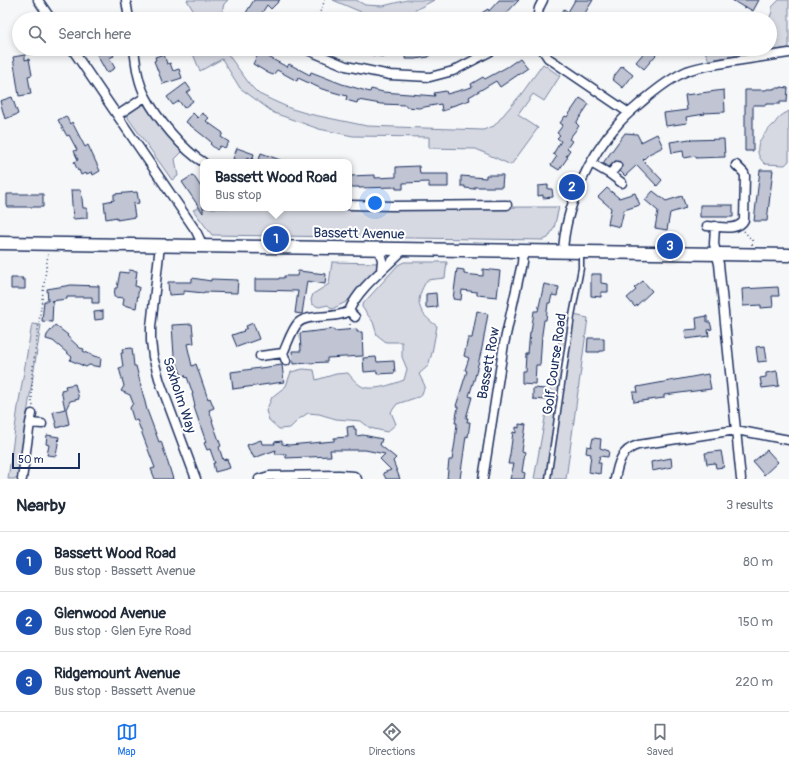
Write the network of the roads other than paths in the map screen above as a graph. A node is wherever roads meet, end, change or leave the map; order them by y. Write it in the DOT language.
graph roads {
  1 [pos="38,0"];
  2 [pos="126,0"];
  3 [pos="543,0"];
  4 [pos="46,12"];
  5 [pos="128,12"];
  6 [pos="538,12"];
  7 [pos="789,53"];
  8 [pos="777,55"];
  9 [pos="77,56"];
  10 [pos="135,56"];
  11 [pos="322,56"];
  12 [pos="482,56"];
  13 [pos="547,56"];
  14 [pos="769,56"];
  15 [pos="145,97"];
  16 [pos="629,113"];
  17 [pos="118,115"];
  18 [pos="200,160"];
  19 [pos="591,163"];
  20 [pos="736,165"];
  21 [pos="617,166"];
  22 [pos="610,174"];
  23 [pos="622,183"];
  24 [pos="352,205"];
  25 [pos="507,205"];
  26 [pos="0,243"];
  27 [pos="160,245"];
  28 [pos="203,246"];
  29 [pos="379,249"];
  30 [pos="404,249"];
  31 [pos="523,251"];
  32 [pos="563,252"];
  33 [pos="581,252"];
  34 [pos="716,254"];
  35 [pos="789,255"];
  36 [pos="381,271"];
  37 [pos="283,353"];
  38 [pos="260,356"];
  39 [pos="286,361"];
  40 [pos="42,424"];
  41 [pos="736,430"];
  42 [pos="789,440"];
  43 [pos="22,479"];
  44 [pos="196,479"];
  45 [pos="259,479"];
  46 [pos="357,479"];
  47 [pos="483,479"];
  48 [pos="548,479"];
  49 [pos="615,479"];
  50 [pos="741,479"];
  1 -- 4 [label="street"];
  2 -- 5 [label="street"];
  3 -- 6 [label="street"];
  7 -- 8 [label="street"];
  9 -- 17 [label="street"];
  10 -- 15 [label="street"];
  11 -- 12 [label="street"];
  13 -- 16 [label="street"];
  14 -- 16 [label="street"];
  15 -- 17 [label="street"];
  15 -- 18 [label="street"];
  16 -- 19 [label="street"];
  17 -- 28 [label="street"];
  19 -- 22 [label="street"];
  19 -- 32 [label="street"];
  20 -- 34 [label="street"];
  21 -- 22 [label="street"];
  22 -- 23 [label="street"];
  24 -- 25 [label="street"];
  26 -- 27 [label="main road, Bassett Avenue"];
  27 -- 28 [label="main road, Bassett Avenue"];
  27 -- 44 [label="street, Saxholm Way"];
  28 -- 29 [label="main road, Bassett Avenue"];
  29 -- 30 [label="main road, Bassett Avenue"];
  29 -- 36 [label="street"];
  30 -- 31 [label="main road, Bassett Avenue"];
  30 -- 36 [label="street"];
  31 -- 32 [label="main road, Bassett Avenue"];
  31 -- 47 [label="street, Bassett Row"];
  32 -- 33 [label="main road, Bassett Avenue"];
  33 -- 34 [label="main road, Bassett Avenue"];
  33 -- 48 [label="lane, Golf Course Road"];
  34 -- 35 [label="main road, Bassett Avenue"];
  34 -- 41 [label="street"];
  36 -- 37 [label="street"];
  37 -- 38 [label="street"];
  37 -- 39 [label="street"];
  40 -- 43 [label="street"];
  41 -- 42 [label="street"];
  41 -- 49 [label="street"];
  41 -- 50 [label="street"];
  45 -- 46 [label="street"];
}
